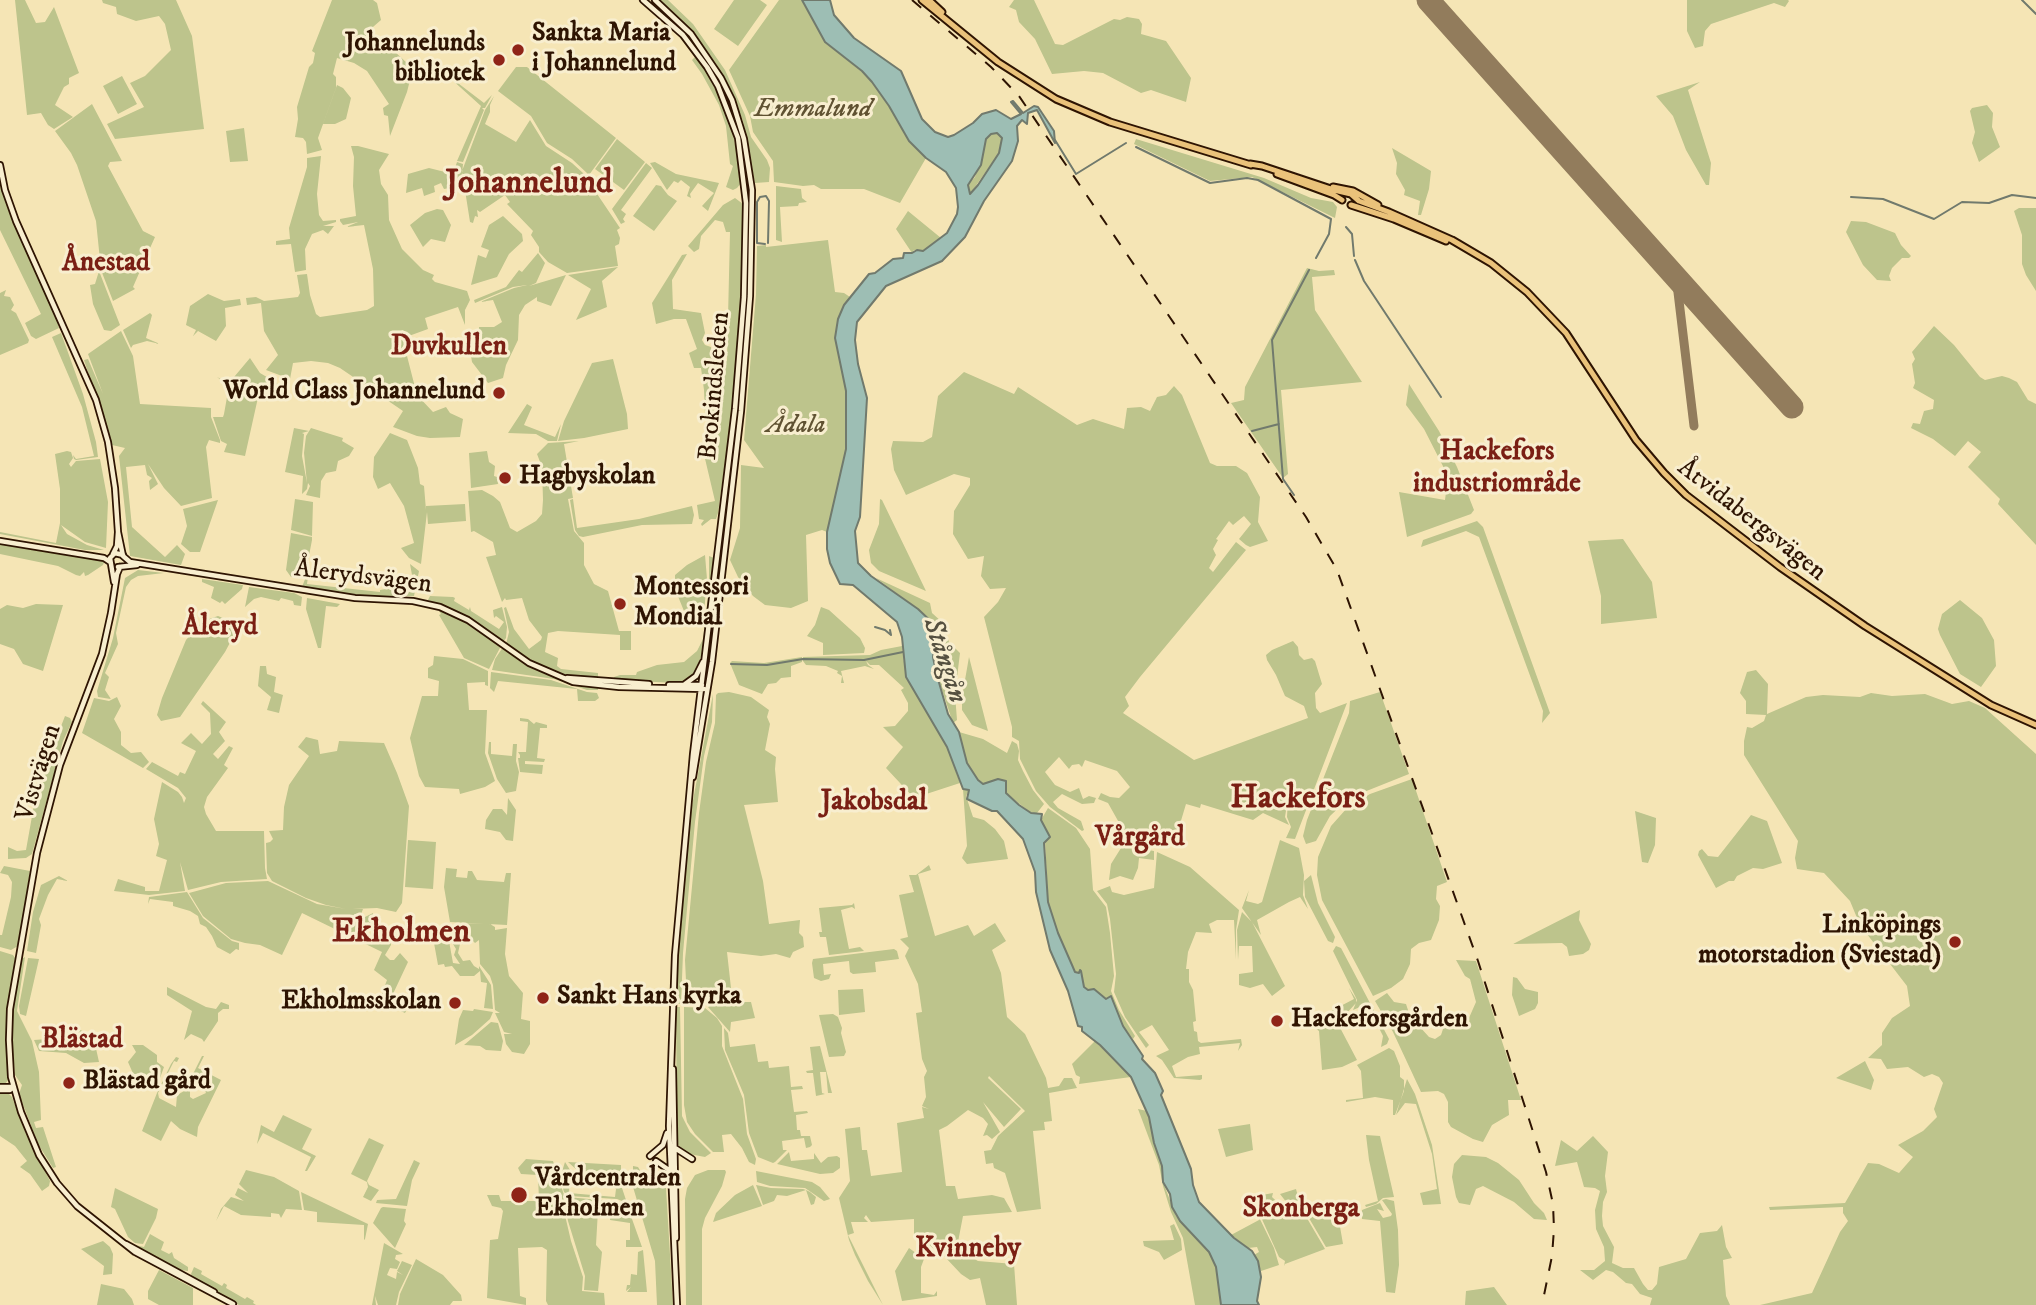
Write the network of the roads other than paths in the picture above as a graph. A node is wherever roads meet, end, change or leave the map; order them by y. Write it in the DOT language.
graph roads {
  1 [pos="643,0"];
  2 [pos="655,0"];
  3 [pos="922,0"];
  4 [pos="929,0"];
  5 [pos="964,34"];
  6 [pos="1250,164"];
  7 [pos="0,165"];
  8 [pos="1316,184"];
  9 [pos="1346,194"];
  10 [pos="1354,198"];
  11 [pos="1342,200"];
  12 [pos="1351,205"];
  13 [pos="1389,212"];
  14 [pos="118,532"];
  15 [pos="0,541"];
  16 [pos="113,554"];
  17 [pos="90,556"];
  18 [pos="123,556"];
  19 [pos="111,563"];
  20 [pos="144,565"];
  21 [pos="120,567"];
  22 [pos="114,586"];
  23 [pos="705,658"];
  24 [pos="686,686"];
  25 [pos="705,687"];
  26 [pos="700,699"];
  27 [pos="2036,727"];
  28 [pos="688,807"];
  29 [pos="672,1034"];
  30 [pos="13,1087"];
  31 [pos="0,1088"];
  32 [pos="669,1126"];
  33 [pos="675,1147"];
  34 [pos="650,1156"];
  35 [pos="692,1158"];
  36 [pos="656,1160"];
  37 [pos="670,1171"];
  38 [pos="676,1278"];
  39 [pos="233,1305"];
  40 [pos="677,1305"];
  1 -- 23 [label="main road, Brokindsleden"];
  2 -- 25 [label="main road, Brokindsleden"];
  3 -- 5 [label="main road, Åtvidabergsvägen"];
  4 -- 5 [label="main road, Åtvidabergsvägen"];
  5 -- 6 [label="main road, Åtvidabergsvägen"];
  6 -- 8 [label="main road, Åtvidabergsvägen"];
  6 -- 11 [label="main road, Åtvidabergsvägen"];
  7 -- 14 [label="main road"];
  8 -- 9 [label="main road, Åtvidabergsvägen"];
  8 -- 13 [label="main road, Åtvidabergsvägen"];
  9 -- 10 [label="main road"];
  9 -- 11 [label="main road"];
  10 -- 12 [label="main road"];
  10 -- 13 [label="main road, Åtvidabergsvägen"];
  11 -- 12 [label="main road"];
  12 -- 27 [label="main road, Åtvidabergsvägen"];
  13 -- 27 [label="main road, Åtvidabergsvägen"];
  14 -- 16 [label="main road"];
  14 -- 18 [label="main road"];
  15 -- 17 [label="main road"];
  16 -- 17 [label="main road"];
  16 -- 18 [label="main road, Ålerydsvägen"];
  16 -- 19 [label="main road"];
  17 -- 19 [label="main road"];
  18 -- 20 [label="main road, Ålerydsvägen"];
  18 -- 21 [label="main road, Vistvägen"];
  19 -- 21 [label="main road"];
  19 -- 22 [label="main road, Vistvägen"];
  20 -- 21 [label="main road, Ålerydsvägen"];
  20 -- 24 [label="main road, Ålerydsvägen"];
  21 -- 22 [label="main road, Vistvägen"];
  22 -- 30 [label="main road, Vistvägen"];
  23 -- 24 [label="main road"];
  23 -- 25 [label="main road, Brokindsleden"];
  24 -- 25 [label="main road, Ålerydsvägen"];
  24 -- 26 [label="main road"];
  25 -- 26 [label="main road, Brokindsleden"];
  25 -- 28 [label="main road, Brokindsleden"];
  26 -- 28 [label="main road, Brokindsleden"];
  28 -- 29 [label="main road, Brokindsleden"];
  29 -- 32 [label="main road, Brokindsleden"];
  29 -- 33 [label="main road, Brokindsleden"];
  30 -- 31 [label="main road"];
  30 -- 39 [label="main road, Vistvägen"];
  32 -- 34 [label="main road"];
  32 -- 37 [label="main road, Brokindsleden"];
  33 -- 35 [label="main road"];
  33 -- 38 [label="main road, Brokindsleden"];
  36 -- 37 [label="main road"];
  37 -- 38 [label="main road, Brokindsleden"];
  38 -- 40 [label="main road, Brokindsleden"];
}
